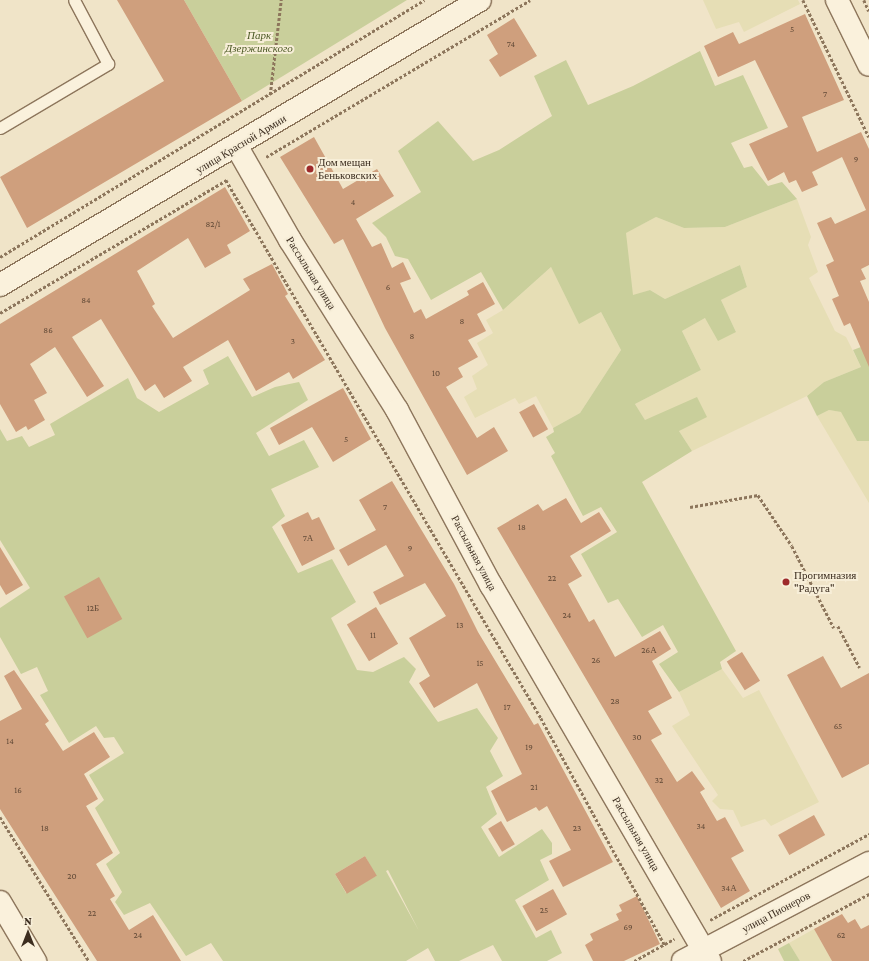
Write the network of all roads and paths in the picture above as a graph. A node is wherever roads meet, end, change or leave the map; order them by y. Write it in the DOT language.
graph roads {
  1 [pos="74,0"];
  2 [pos="281,0"];
  3 [pos="424,0"];
  4 [pos="480,0"];
  5 [pos="803,0"];
  6 [pos="837,0"];
  7 [pos="864,0"];
  8 [pos="869,11"];
  9 [pos="869,65"];
  10 [pos="270,94"];
  11 [pos="0,128"];
  12 [pos="869,137"];
  13 [pos="237,147"];
  14 [pos="226,180"];
  15 [pos="0,257"];
  16 [pos="0,285"];
  17 [pos="690,506"];
  18 [pos="838,626"];
  19 [pos="834,628"];
  20 [pos="860,668"];
  21 [pos="0,817"];
  22 [pos="869,834"];
  23 [pos="869,862"];
  24 [pos="869,894"];
  25 [pos="0,902"];
  26 [pos="692,930"];
  27 [pos="665,944"];
  28 [pos="706,955"];
  29 [pos="36,961"];
  30 [pos="89,961"];
  31 [pos="634,961"];
  32 [pos="683,961"];
  33 [pos="743,961"];
  1 -- 11 [label="lane"];
  2 -- 10 [label="path"];
  3 -- 10 [label="path"];
  4 -- 13 [label="street, улица Красной Армии"];
  5 -- 12 [label="path"];
  6 -- 9 [label="street"];
  7 -- 8 [label="path"];
  10 -- 15 [label="path"];
  13 -- 16 [label="street, улица Красной Армии"];
  13 -- 26 [label="street, Рассыльная улица"];
  14 -- 27 [label="path"];
  17 -- 19 [label="path"];
  18 -- 20 [label="path"];
  21 -- 30 [label="path"];
  22 -- 26 [label="path"];
  23 -- 28 [label="street, улица Пионеров"];
  24 -- 33 [label="path"];
  25 -- 29 [label="street"];
  26 -- 27 [label="path"];
  26 -- 28 [label="street, Рассыльная улица"];
  27 -- 31 [label="path"];
  28 -- 32 [label="street, улица Пионеров"];
}
